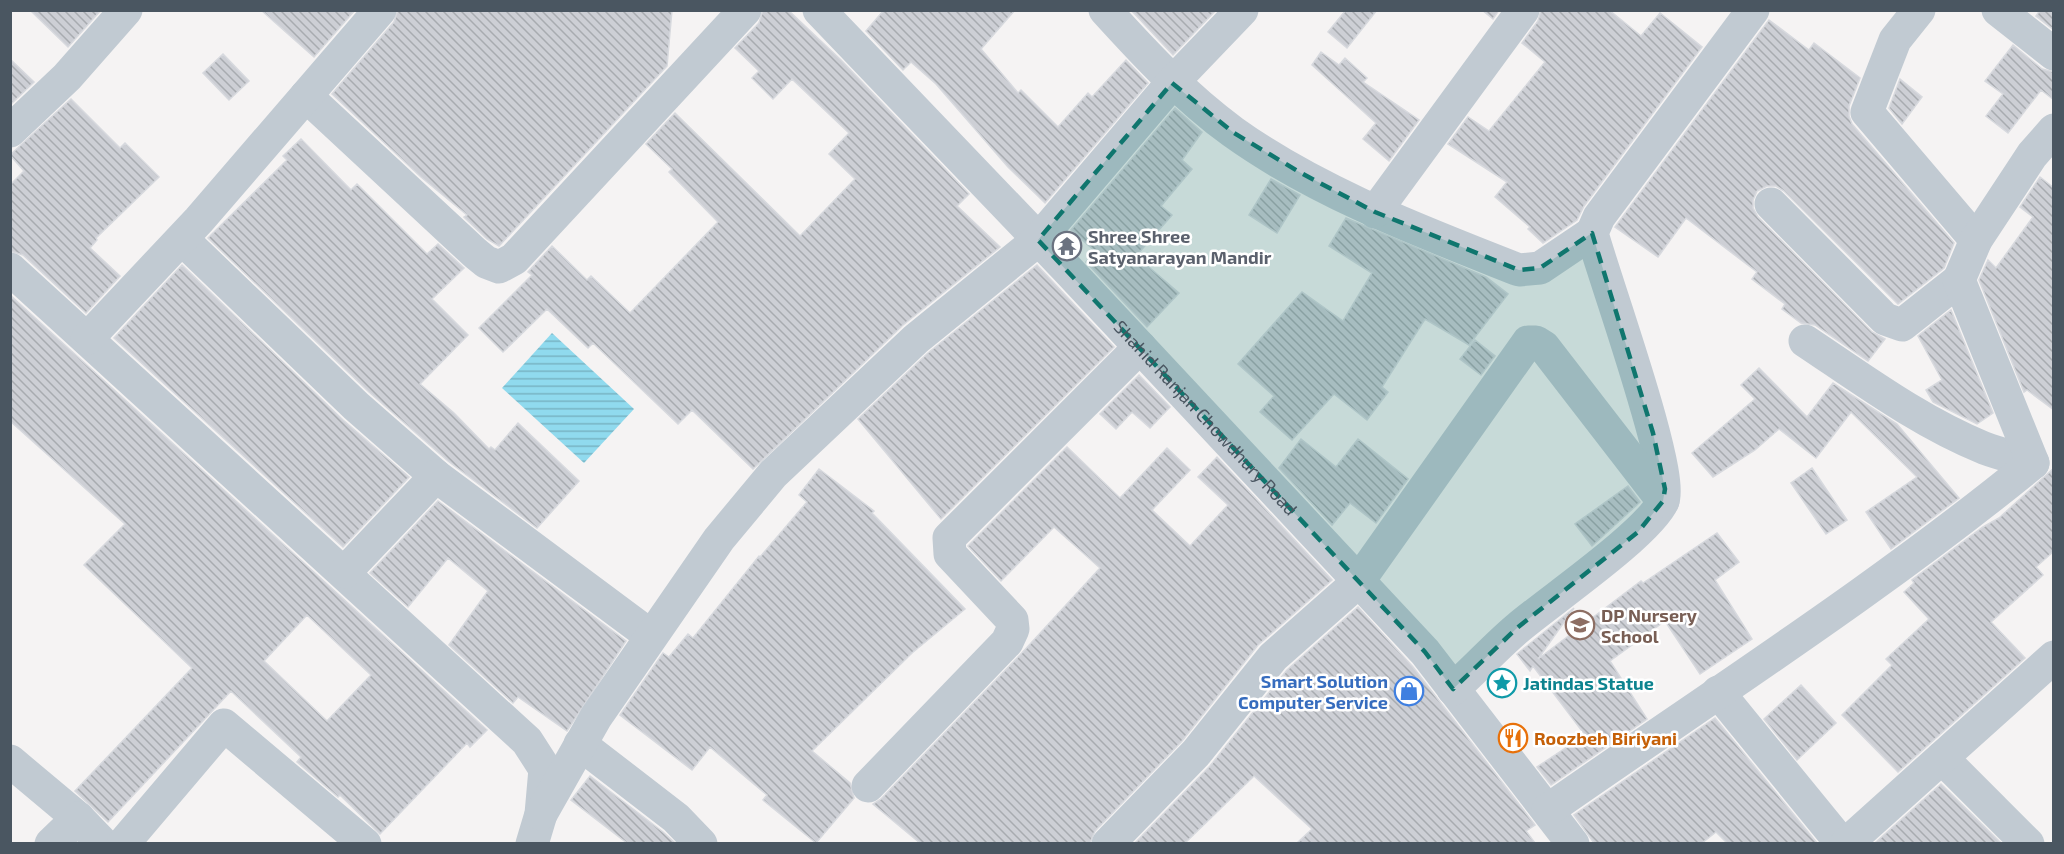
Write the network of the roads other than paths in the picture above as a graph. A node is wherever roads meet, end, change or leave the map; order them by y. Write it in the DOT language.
graph roads {
  1 [pos="126,10"];
  2 [pos="380,10"];
  3 [pos="745,10"];
  4 [pos="819,10"];
  5 [pos="1105,10"];
  6 [pos="1242,10"];
  7 [pos="1523,10"];
  8 [pos="1753,10"];
  9 [pos="1919,10"];
  10 [pos="1998,10"];
  11 [pos="2054,54"];
  12 [pos="1172,83"];
  13 [pos="306,96"];
  14 [pos="10,130"];
  15 [pos="2054,130"];
  16 [pos="2043,164"];
  17 [pos="1771,204"];
  18 [pos="1375,213"];
  19 [pos="1592,233"];
  20 [pos="182,239"];
  21 [pos="1038,240"];
  22 [pos="1976,240"];
  23 [pos="10,269"];
  24 [pos="1959,280"];
  25 [pos="87,339"];
  26 [pos="1806,341"];
  27 [pos="1140,347"];
  28 [pos="2033,463"];
  29 [pos="436,476"];
  30 [pos="1663,501"];
  31 [pos="345,573"];
  32 [pos="1358,582"];
  33 [pos="651,636"];
  34 [pos="2048,673"];
  35 [pos="1453,689"];
  36 [pos="1718,692"];
  37 [pos="580,744"];
  38 [pos="1942,758"];
  39 [pos="10,761"];
  40 [pos="868,786"];
  41 [pos="1548,810"];
  42 [pos="78,818"];
  43 [pos="536,829"];
  44 [pos="51,843"];
  45 [pos="103,843"];
  46 [pos="123,843"];
  47 [pos="366,843"];
  48 [pos="701,843"];
  49 [pos="1108,843"];
  50 [pos="1573,843"];
  51 [pos="1844,843"];
  52 [pos="2028,843"];
  1 -- 14 [label="street"];
  2 -- 13 [label="street"];
  3 -- 13 [label="street"];
  4 -- 21 [label="street, Shahid Ranjan Chowdhury Road"];
  5 -- 12 [label="street"];
  6 -- 12 [label="street"];
  7 -- 18 [label="street"];
  8 -- 19 [label="street"];
  9 -- 22 [label="street"];
  10 -- 11 [label="street"];
  12 -- 18 [label="street"];
  12 -- 21 [label="street"];
  13 -- 20 [label="street"];
  15 -- 16 [label="street"];
  16 -- 22 [label="street"];
  17 -- 24 [label="street"];
  18 -- 19 [label="street"];
  19 -- 30 [label="street"];
  20 -- 25 [label="street"];
  20 -- 29 [label="street"];
  21 -- 27 [label="street, Shahid Ranjan Chowdhury Road"];
  21 -- 33 [label="street"];
  22 -- 24 [label="street"];
  23 -- 25 [label="street"];
  24 -- 28 [label="street"];
  25 -- 31 [label="street"];
  26 -- 28 [label="street"];
  27 -- 32 [label="street, Shahid Ranjan Chowdhury Road"];
  27 -- 40 [label="street"];
  28 -- 36 [label="street"];
  29 -- 31 [label="street"];
  29 -- 33 [label="street"];
  30 -- 32 [label="street"];
  30 -- 35 [label="street"];
  31 -- 43 [label="street"];
  32 -- 35 [label="street, Shahid Ranjan Chowdhury Road"];
  32 -- 49 [label="street"];
  33 -- 37 [label="street"];
  34 -- 38 [label="street"];
  35 -- 41 [label="street, Shahid Ranjan Chowdhury Road"];
  36 -- 41 [label="street"];
  36 -- 51 [label="street"];
  37 -- 43 [label="street"];
  37 -- 48 [label="street"];
  38 -- 51 [label="street"];
  38 -- 52 [label="street"];
  39 -- 42 [label="street"];
  41 -- 50 [label="street, Shahid Ranjan Chowdhury Road"];
  42 -- 44 [label="street"];
  42 -- 45 [label="street"];
  46 -- 47 [label="street"];
}
